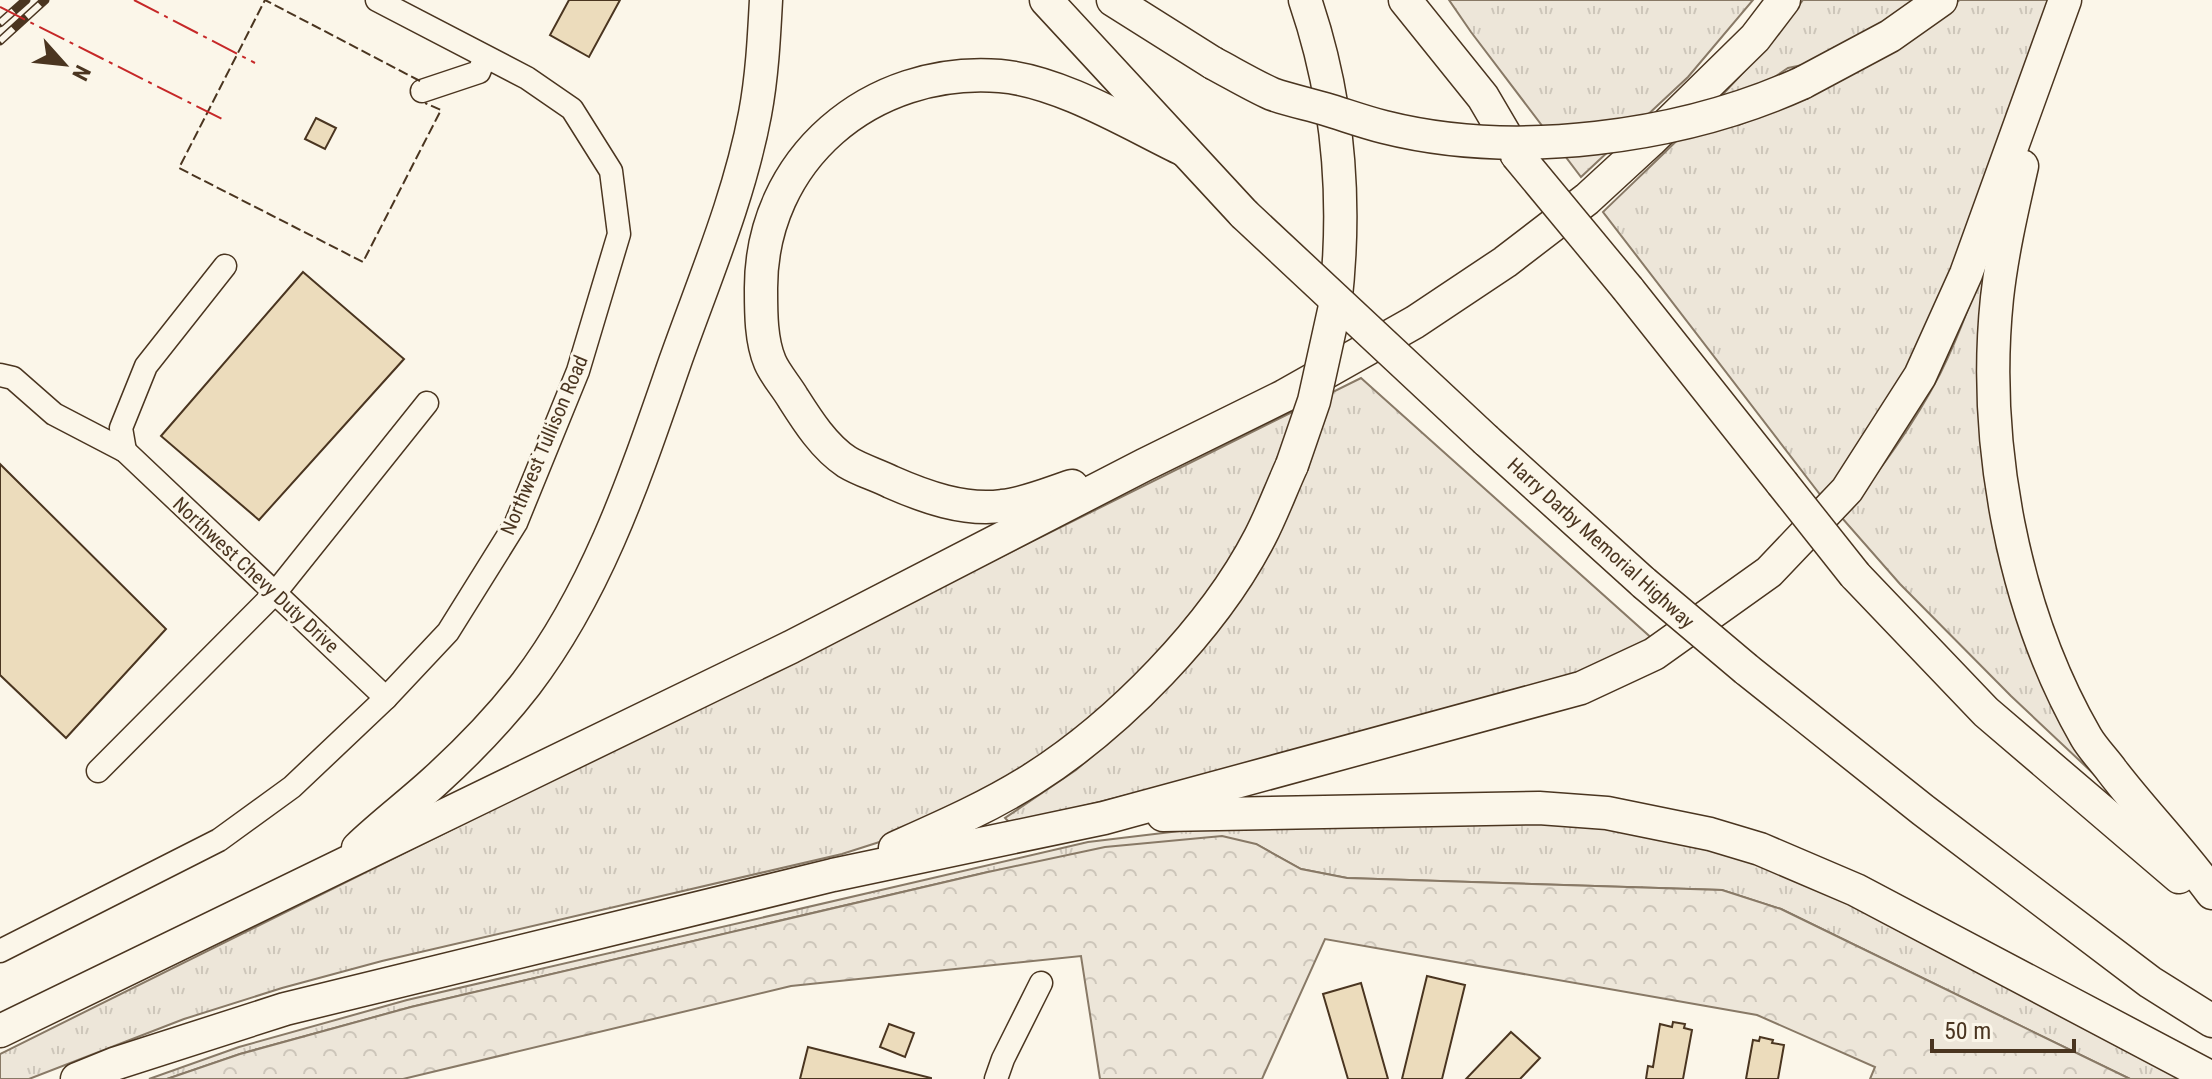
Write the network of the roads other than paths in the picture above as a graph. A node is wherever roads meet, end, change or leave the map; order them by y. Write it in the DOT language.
graph roads {
  1 [pos="377,0"];
  2 [pos="766,0"];
  3 [pos="1046,0"];
  4 [pos="1113,0"];
  5 [pos="1305,0"];
  6 [pos="1405,0"];
  7 [pos="1431,0"];
  8 [pos="1776,0"];
  9 [pos="1784,0"];
  10 [pos="1941,0"];
  11 [pos="2061,14"];
  12 [pos="1755,38"];
  13 [pos="485,57"];
  14 [pos="422,91"];
  15 [pos="1483,97"];
  16 [pos="1184,150"];
  17 [pos="225,266"];
  18 [pos="0,375"];
  19 [pos="427,403"];
  20 [pos="125,451"];
  21 [pos="1144,465"];
  22 [pos="275,593"];
  23 [pos="386,698"];
  24 [pos="98,771"];
  25 [pos="1104,818"];
  26 [pos="335,870"];
  27 [pos="833,875"];
  28 [pos="2212,893"];
  29 [pos="2212,905"];
  30 [pos="0,951"];
  31 [pos="1041,983"];
  32 [pos="2212,1021"];
  33 [pos="0,1031"];
  34 [pos="2212,1078"];
  35 [pos="77,1079"];
  36 [pos="996,1079"];
  1 -- 13 [label="street, Northwest Tullison Road"];
  2 -- 26 [label="highway"];
  3 -- 16 [label="highway, Harry Darby Memorial Highway"];
  4 -- 10 [label="highway, bridge"];
  5 -- 27 [label="highway, bridge"];
  6 -- 15 [label="highway"];
  7 -- 15 [label="highway"];
  8 -- 12 [label="highway"];
  9 -- 12 [label="highway"];
  11 -- 25 [label="highway"];
  11 -- 28 [label="highway"];
  12 -- 21 [label="highway"];
  13 -- 14 [label="street"];
  13 -- 23 [label="street, Northwest Tullison Road"];
  15 -- 29 [label="highway, bridge"];
  16 -- 21 [label="highway"];
  16 -- 32 [label="highway, Harry Darby Memorial Highway, bridge"];
  17 -- 20 [label="street"];
  18 -- 20 [label="street, Northwest Chevy Duty Drive"];
  19 -- 22 [label="street"];
  20 -- 22 [label="street, Northwest Chevy Duty Drive"];
  21 -- 26 [label="highway"];
  22 -- 23 [label="street, Northwest Chevy Duty Drive"];
  22 -- 24 [label="street"];
  23 -- 30 [label="street, Northwest Tullison Road"];
  25 -- 27 [label="highway"];
  25 -- 34 [label="highway"];
  26 -- 33 [label="highway"];
  27 -- 35 [label="highway"];
  31 -- 36 [label="street"];
}
